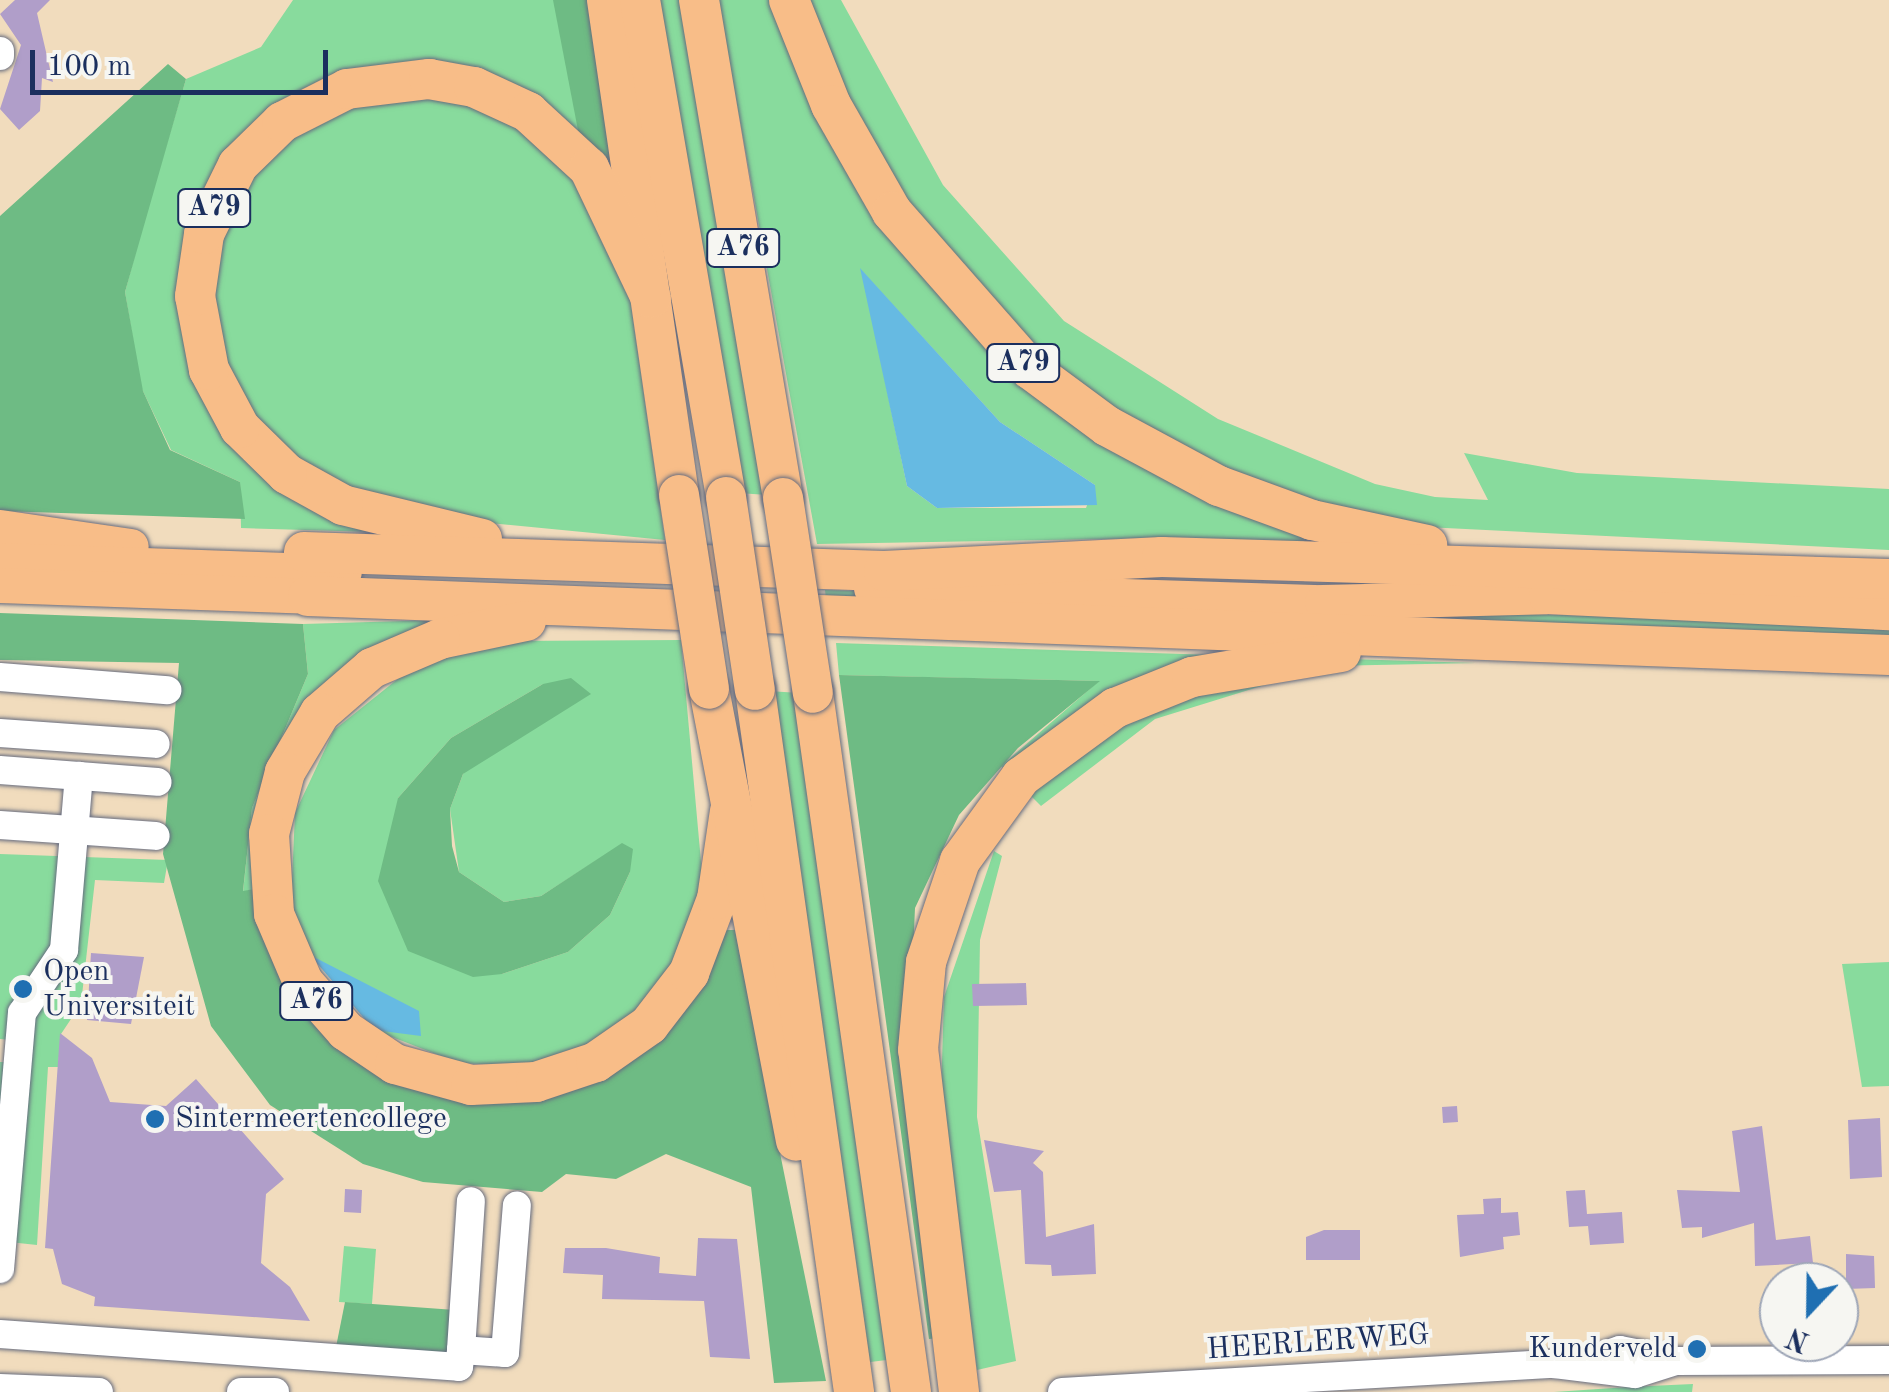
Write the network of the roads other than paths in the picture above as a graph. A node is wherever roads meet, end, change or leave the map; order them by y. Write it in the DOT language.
graph roads {
  1 [pos="606,0"];
  2 [pos="640,0"];
  3 [pos="699,0"];
  4 [pos="789,0"];
  5 [pos="651,298"];
  6 [pos="0,527"];
  7 [pos="0,546"];
  8 [pos="132,546"];
  9 [pos="304,552"];
  10 [pos="0,560"];
  11 [pos="573,561"];
  12 [pos="1561,570"];
  13 [pos="1889,579"];
  14 [pos="0,585"];
  15 [pos="308,596"];
  16 [pos="621,610"];
  17 [pos="1889,612"];
  18 [pos="1442,636"];
  19 [pos="1889,655"];
  20 [pos="0,677"];
  21 [pos="167,690"];
  22 [pos="0,733"];
  23 [pos="156,744"];
  24 [pos="0,770"];
  25 [pos="79,776"];
  26 [pos="158,782"];
  27 [pos="730,811"];
  28 [pos="0,825"];
  29 [pos="75,830"];
  30 [pos="156,836"];
  31 [pos="471,1201"];
  32 [pos="517,1205"];
  33 [pos="0,1269"];
  34 [pos="0,1334"];
  35 [pos="1889,1360"];
  36 [pos="850,1362"];
  37 [pos="460,1370"];
  38 [pos="0,1388"];
  39 [pos="98,1392"];
  40 [pos="242,1392"];
  41 [pos="275,1392"];
  42 [pos="911,1392"];
  43 [pos="959,1392"];
  44 [pos="1062,1392"];
  1 -- 5 [label="highway, A76"];
  2 -- 36 [label="highway, A76, bridge"];
  3 -- 42 [label="highway, A76, bridge"];
  4 -- 12 [label="highway, A79"];
  5 -- 11 [label="highway, A79"];
  5 -- 27 [label="highway, A76, bridge"];
  6 -- 8 [label="main road, A79"];
  7 -- 8 [label="main road, A79"];
  8 -- 9 [label="main road, A79"];
  9 -- 11 [label="highway, A79"];
  10 -- 17 [label="main road"];
  11 -- 12 [label="highway, A79"];
  12 -- 13 [label="highway, A79"];
  14 -- 15 [label="main road"];
  15 -- 16 [label="highway"];
  16 -- 18 [label="highway"];
  16 -- 27 [label="highway, A76"];
  18 -- 19 [label="highway"];
  18 -- 43 [label="highway"];
  20 -- 21 [label="street"];
  22 -- 23 [label="street"];
  24 -- 25 [label="street"];
  25 -- 26 [label="street"];
  25 -- 29 [label="street"];
  27 -- 36 [label="highway, A76"];
  28 -- 29 [label="street"];
  29 -- 30 [label="street"];
  29 -- 33 [label="street"];
  31 -- 37 [label="street"];
  32 -- 37 [label="street"];
  34 -- 37 [label="street"];
  35 -- 44 [label="street, HEERLERWEG"];
  38 -- 39 [label="street"];
  40 -- 41 [label="street"];
}
